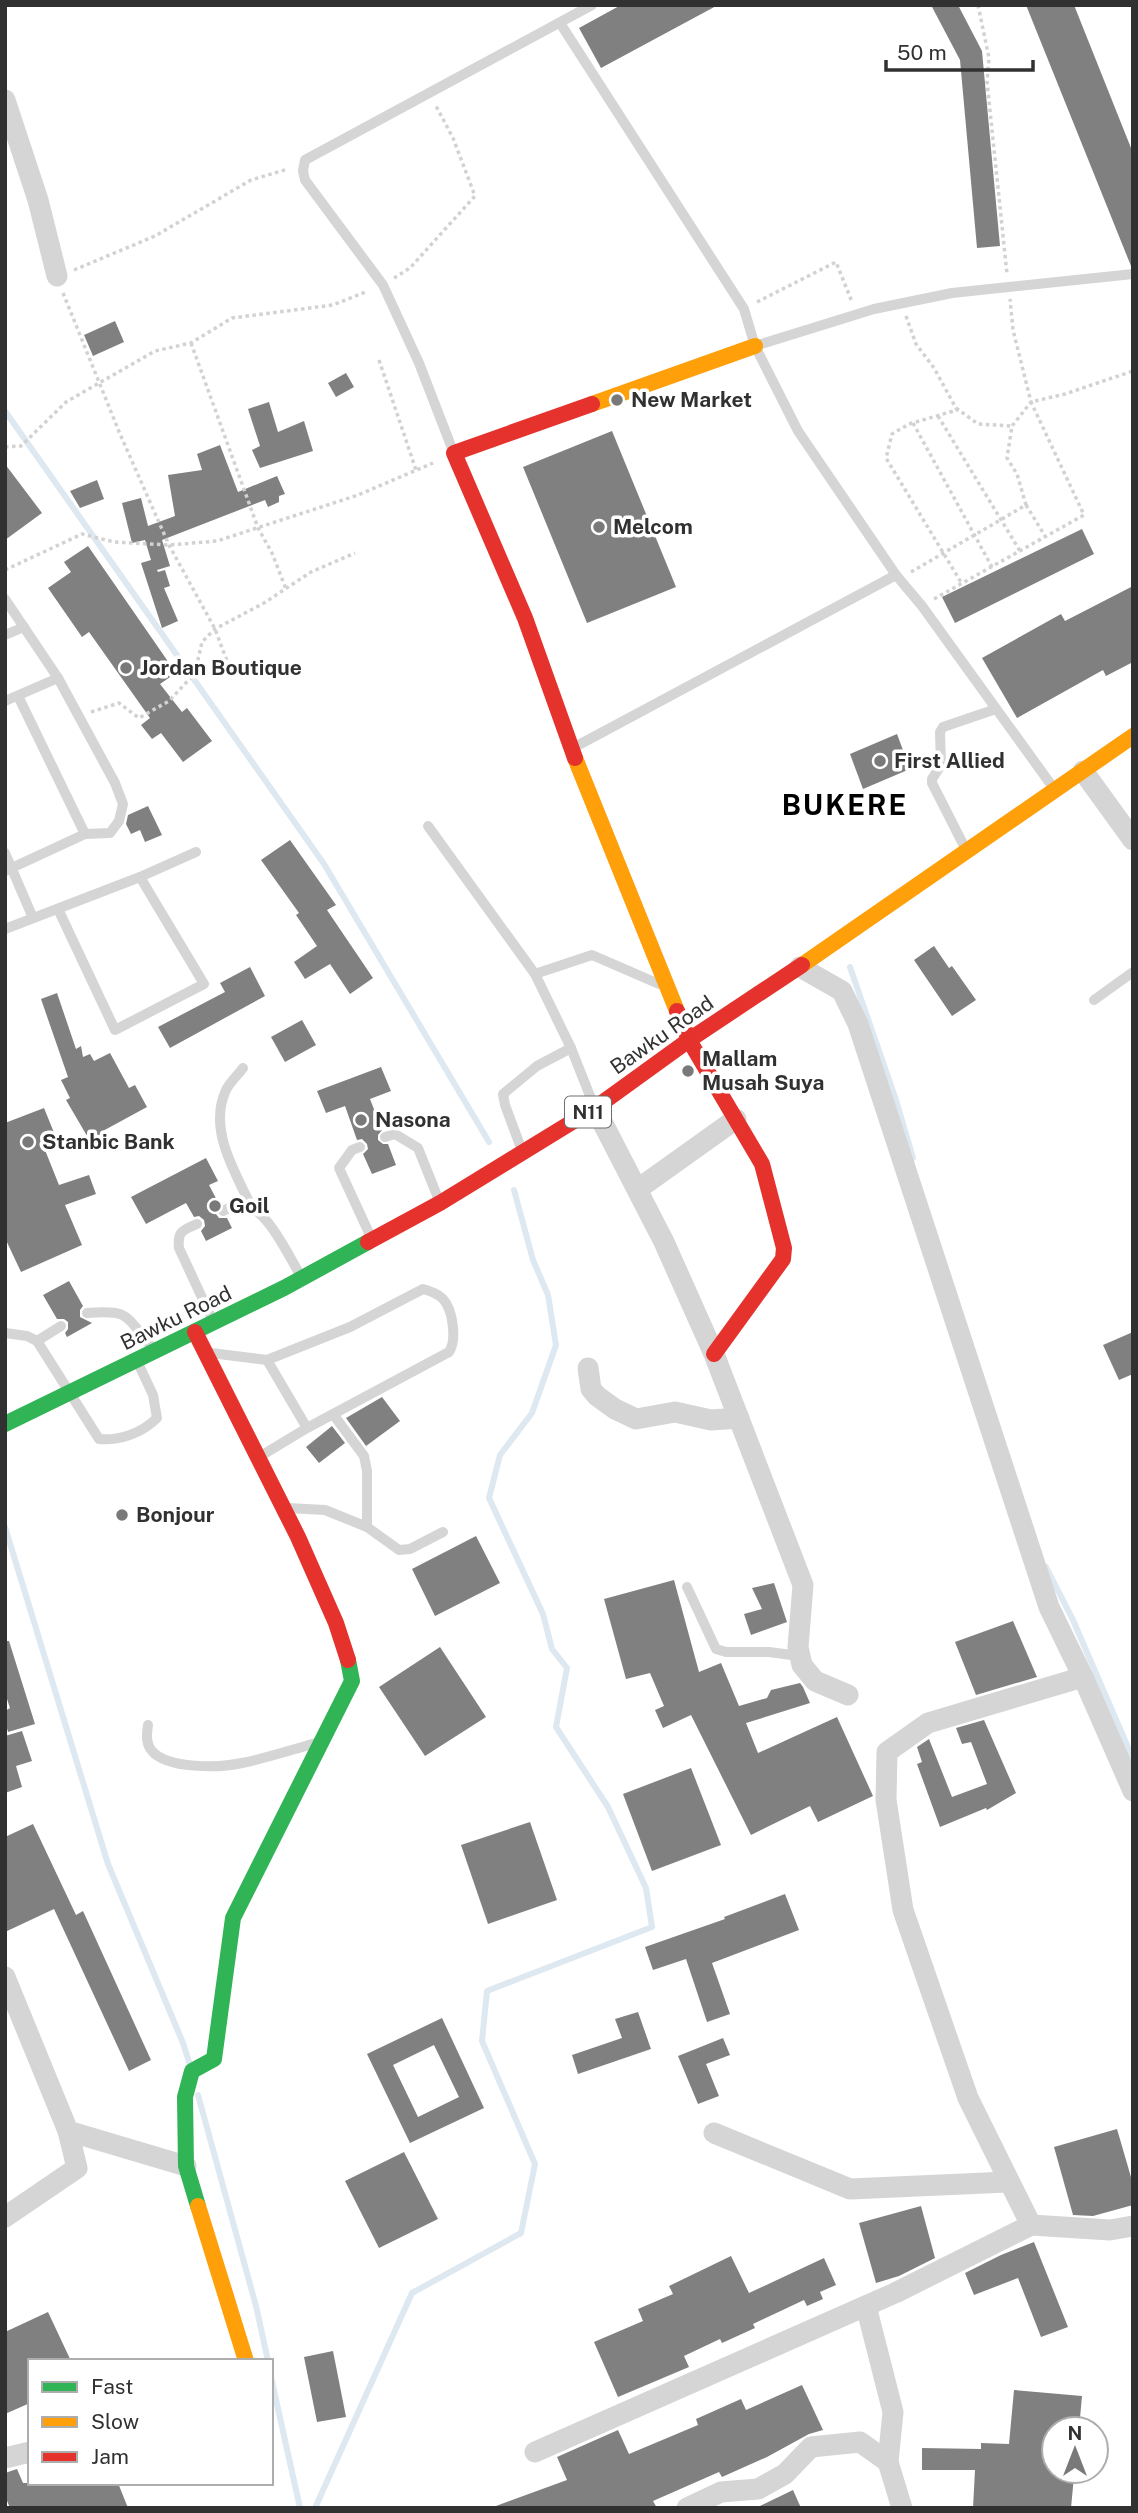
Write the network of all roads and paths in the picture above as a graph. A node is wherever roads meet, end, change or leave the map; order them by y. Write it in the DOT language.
graph roads {
  1 [pos="592,5"];
  2 [pos="978,5"];
  3 [pos="560,23"];
  4 [pos="430,93"];
  5 [pos="5,100"];
  6 [pos="303,165"];
  7 [pos="1133,274"];
  8 [pos="57,276"];
  9 [pos="383,285"];
  10 [pos="1008,286"];
  11 [pos="744,309"];
  12 [pos="857,314"];
  13 [pos="906,314"];
  14 [pos="191,344"];
  15 [pos="755,346"];
  16 [pos="379,360"];
  17 [pos="1133,371"];
  18 [pos="99,384"];
  19 [pos="1031,402"];
  20 [pos="955,407"];
  21 [pos="938,416"];
  22 [pos="913,423"];
  23 [pos="1012,426"];
  24 [pos="5,447"];
  25 [pos="454,453"];
  26 [pos="416,470"];
  27 [pos="1026,505"];
  28 [pos="1000,520"];
  29 [pos="258,528"];
  30 [pos="974,535"];
  31 [pos="1046,537"];
  32 [pos="169,545"];
  33 [pos="1020,551"];
  34 [pos="944,552"];
  35 [pos="355,553"];
  36 [pos="992,567"];
  37 [pos="5,570"];
  38 [pos="898,577"];
  39 [pos="962,583"];
  40 [pos="286,591"];
  41 [pos="5,599"];
  42 [pos="922,606"];
  43 [pos="23,627"];
  44 [pos="215,629"];
  45 [pos="5,635"];
  46 [pos="233,677"];
  47 [pos="58,678"];
  48 [pos="18,696"];
  49 [pos="5,701"];
  50 [pos="996,709"];
  51 [pos="79,716"];
  52 [pos="1133,736"];
  53 [pos="571,749"];
  54 [pos="1083,771"];
  55 [pos="1056,791"];
  56 [pos="428,825"];
  57 [pos="85,834"];
  58 [pos="1133,840"];
  59 [pos="966,850"];
  60 [pos="196,852"];
  61 [pos="5,853"];
  62 [pos="8,869"];
  63 [pos="140,877"];
  64 [pos="58,909"];
  65 [pos="33,919"];
  66 [pos="5,929"];
  67 [pos="800,967"];
  68 [pos="1133,972"];
  69 [pos="535,974"];
  70 [pos="667,987"];
  71 [pos="1094,1000"];
  72 [pos="688,1040"];
  73 [pos="571,1048"];
  74 [pos="243,1068"];
  75 [pos="595,1108"];
  76 [pos="736,1119"];
  77 [pos="385,1138"];
  78 [pos="360,1147"];
  79 [pos="524,1153"];
  80 [pos="638,1189"];
  81 [pos="440,1203"];
  82 [pos="251,1206"];
  83 [pos="223,1211"];
  84 [pos="197,1224"];
  85 [pos="372,1239"];
  86 [pos="303,1278"];
  87 [pos="87,1313"];
  88 [pos="214,1323"];
  89 [pos="61,1326"];
  90 [pos="195,1332"];
  91 [pos="5,1333"];
  92 [pos="37,1341"];
  93 [pos="155,1351"];
  94 [pos="205,1352"];
  95 [pos="714,1354"];
  96 [pos="137,1360"];
  97 [pos="267,1360"];
  98 [pos="588,1368"];
  99 [pos="70,1392"];
  100 [pos="333,1414"];
  101 [pos="739,1418"];
  102 [pos="5,1424"];
  103 [pos="307,1428"];
  104 [pos="259,1457"];
  105 [pos="285,1508"];
  106 [pos="367,1527"];
  107 [pos="443,1532"];
  108 [pos="687,1587"];
  109 [pos="799,1656"];
  110 [pos="1083,1677"];
  111 [pos="848,1695"];
  112 [pos="148,1724"];
  113 [pos="322,1741"];
  114 [pos="1133,1791"];
  115 [pos="5,1977"];
  116 [pos="68,2132"];
  117 [pos="715,2133"];
  118 [pos="186,2166"];
  119 [pos="1008,2182"];
  120 [pos="5,2217"];
  121 [pos="1031,2225"];
  122 [pos="1133,2226"];
  123 [pos="866,2306"];
  124 [pos="245,2359"];
  125 [pos="28,2452"];
  126 [pos="535,2452"];
  127 [pos="5,2458"];
  128 [pos="888,2462"];
  129 [pos="687,2508"];
  130 [pos="902,2508"];
  1 -- 3 [label="lane"];
  2 -- 10 [label="path"];
  3 -- 4 [label="lane"];
  3 -- 11 [label="lane"];
  4 -- 6 [label="lane"];
  4 -- 9 [label="path"];
  5 -- 8 [label="street"];
  6 -- 8 [label="path"];
  6 -- 9 [label="lane"];
  7 -- 10 [label="lane"];
  8 -- 18 [label="path"];
  9 -- 14 [label="path"];
  9 -- 25 [label="lane"];
  10 -- 12 [label="lane"];
  10 -- 19 [label="path"];
  11 -- 12 [label="path"];
  11 -- 15 [label="lane"];
  12 -- 15 [label="lane"];
  13 -- 20 [label="path"];
  14 -- 18 [label="path"];
  14 -- 29 [label="path"];
  15 -- 25 [label="main road"];
  15 -- 38 [label="lane"];
  16 -- 26 [label="path"];
  17 -- 19 [label="path"];
  18 -- 24 [label="path"];
  18 -- 32 [label="path"];
  19 -- 23 [label="path"];
  19 -- 31 [label="path"];
  20 -- 21 [label="path"];
  20 -- 23 [label="path"];
  21 -- 22 [label="path"];
  21 -- 28 [label="path"];
  22 -- 30 [label="path"];
  22 -- 34 [label="path"];
  23 -- 27 [label="path"];
  25 -- 26 [label="path"];
  25 -- 53 [label="main road"];
  26 -- 29 [label="path"];
  27 -- 28 [label="path"];
  27 -- 31 [label="path"];
  28 -- 30 [label="path"];
  28 -- 33 [label="path"];
  29 -- 32 [label="path"];
  29 -- 40 [label="path"];
  30 -- 34 [label="path"];
  30 -- 36 [label="path"];
  31 -- 33 [label="path"];
  32 -- 37 [label="path"];
  32 -- 44 [label="path"];
  33 -- 36 [label="path"];
  34 -- 38 [label="path"];
  34 -- 39 [label="path"];
  35 -- 44 [label="path"];
  36 -- 39 [label="path"];
  38 -- 42 [label="lane"];
  38 -- 53 [label="lane"];
  39 -- 42 [label="path"];
  41 -- 43 [label="lane"];
  42 -- 50 [label="lane"];
  43 -- 45 [label="lane"];
  43 -- 47 [label="lane"];
  44 -- 46 [label="path"];
  44 -- 51 [label="path"];
  47 -- 48 [label="lane"];
  47 -- 51 [label="lane"];
  48 -- 49 [label="lane"];
  48 -- 57 [label="lane"];
  50 -- 55 [label="lane"];
  50 -- 59 [label="lane"];
  51 -- 57 [label="lane"];
  52 -- 54 [label="main road, Bawku Road / N11"];
  53 -- 70 [label="main road"];
  54 -- 55 [label="main road, Bawku Road / N11"];
  54 -- 58 [label="street"];
  55 -- 59 [label="main road, Bawku Road / N11"];
  56 -- 69 [label="lane"];
  57 -- 62 [label="lane"];
  59 -- 67 [label="main road, Bawku Road / N11"];
  60 -- 63 [label="lane"];
  61 -- 62 [label="lane"];
  62 -- 65 [label="lane"];
  63 -- 64 [label="lane"];
  63 -- 64 [label="lane"];
  64 -- 65 [label="lane"];
  65 -- 66 [label="lane"];
  67 -- 72 [label="main road, Bawku Road / N11"];
  67 -- 110 [label="street"];
  68 -- 71 [label="lane"];
  69 -- 70 [label="lane"];
  69 -- 73 [label="lane"];
  70 -- 72 [label="main road"];
  72 -- 75 [label="main road, Bawku Road / N11"];
  72 -- 76 [label="main road"];
  73 -- 75 [label="lane"];
  73 -- 79 [label="lane"];
  74 -- 82 [label="lane"];
  75 -- 79 [label="main road, Bawku Road / N11"];
  75 -- 80 [label="street"];
  76 -- 80 [label="street"];
  76 -- 95 [label="main road"];
  77 -- 81 [label="lane"];
  78 -- 85 [label="lane"];
  79 -- 81 [label="main road, Bawku Road / N11"];
  80 -- 95 [label="street"];
  81 -- 85 [label="main road, Bawku Road / N11"];
  82 -- 83 [label="lane"];
  82 -- 86 [label="lane"];
  84 -- 88 [label="lane"];
  85 -- 86 [label="main road, Bawku Road / N11"];
  86 -- 88 [label="main road, Bawku Road / N11"];
  87 -- 93 [label="lane"];
  88 -- 90 [label="main road, Bawku Road / N11"];
  89 -- 92 [label="lane"];
  90 -- 93 [label="main road, Bawku Road / N11"];
  90 -- 94 [label="main road"];
  91 -- 92 [label="lane"];
  92 -- 99 [label="lane"];
  93 -- 96 [label="main road, Bawku Road / N11"];
  94 -- 97 [label="lane"];
  94 -- 104 [label="main road"];
  95 -- 101 [label="street"];
  96 -- 99 [label="main road, Bawku Road / N11"];
  96 -- 99 [label="lane"];
  97 -- 100 [label="lane"];
  97 -- 103 [label="lane"];
  98 -- 101 [label="street"];
  99 -- 102 [label="main road, Bawku Road / N11"];
  100 -- 103 [label="lane"];
  100 -- 106 [label="lane"];
  101 -- 109 [label="street"];
  103 -- 104 [label="lane"];
  104 -- 105 [label="main road"];
  105 -- 106 [label="lane"];
  105 -- 113 [label="main road"];
  106 -- 107 [label="lane"];
  108 -- 109 [label="lane"];
  109 -- 111 [label="street"];
  110 -- 114 [label="street"];
  110 -- 119 [label="street"];
  112 -- 113 [label="lane"];
  113 -- 118 [label="main road"];
  115 -- 116 [label="street"];
  116 -- 118 [label="street"];
  116 -- 120 [label="street"];
  117 -- 119 [label="street"];
  118 -- 124 [label="main road"];
  119 -- 121 [label="street"];
  121 -- 122 [label="street"];
  121 -- 123 [label="street"];
  123 -- 126 [label="street"];
  123 -- 128 [label="street"];
  125 -- 127 [label="street"];
  128 -- 129 [label="street"];
  128 -- 130 [label="street"];
}
